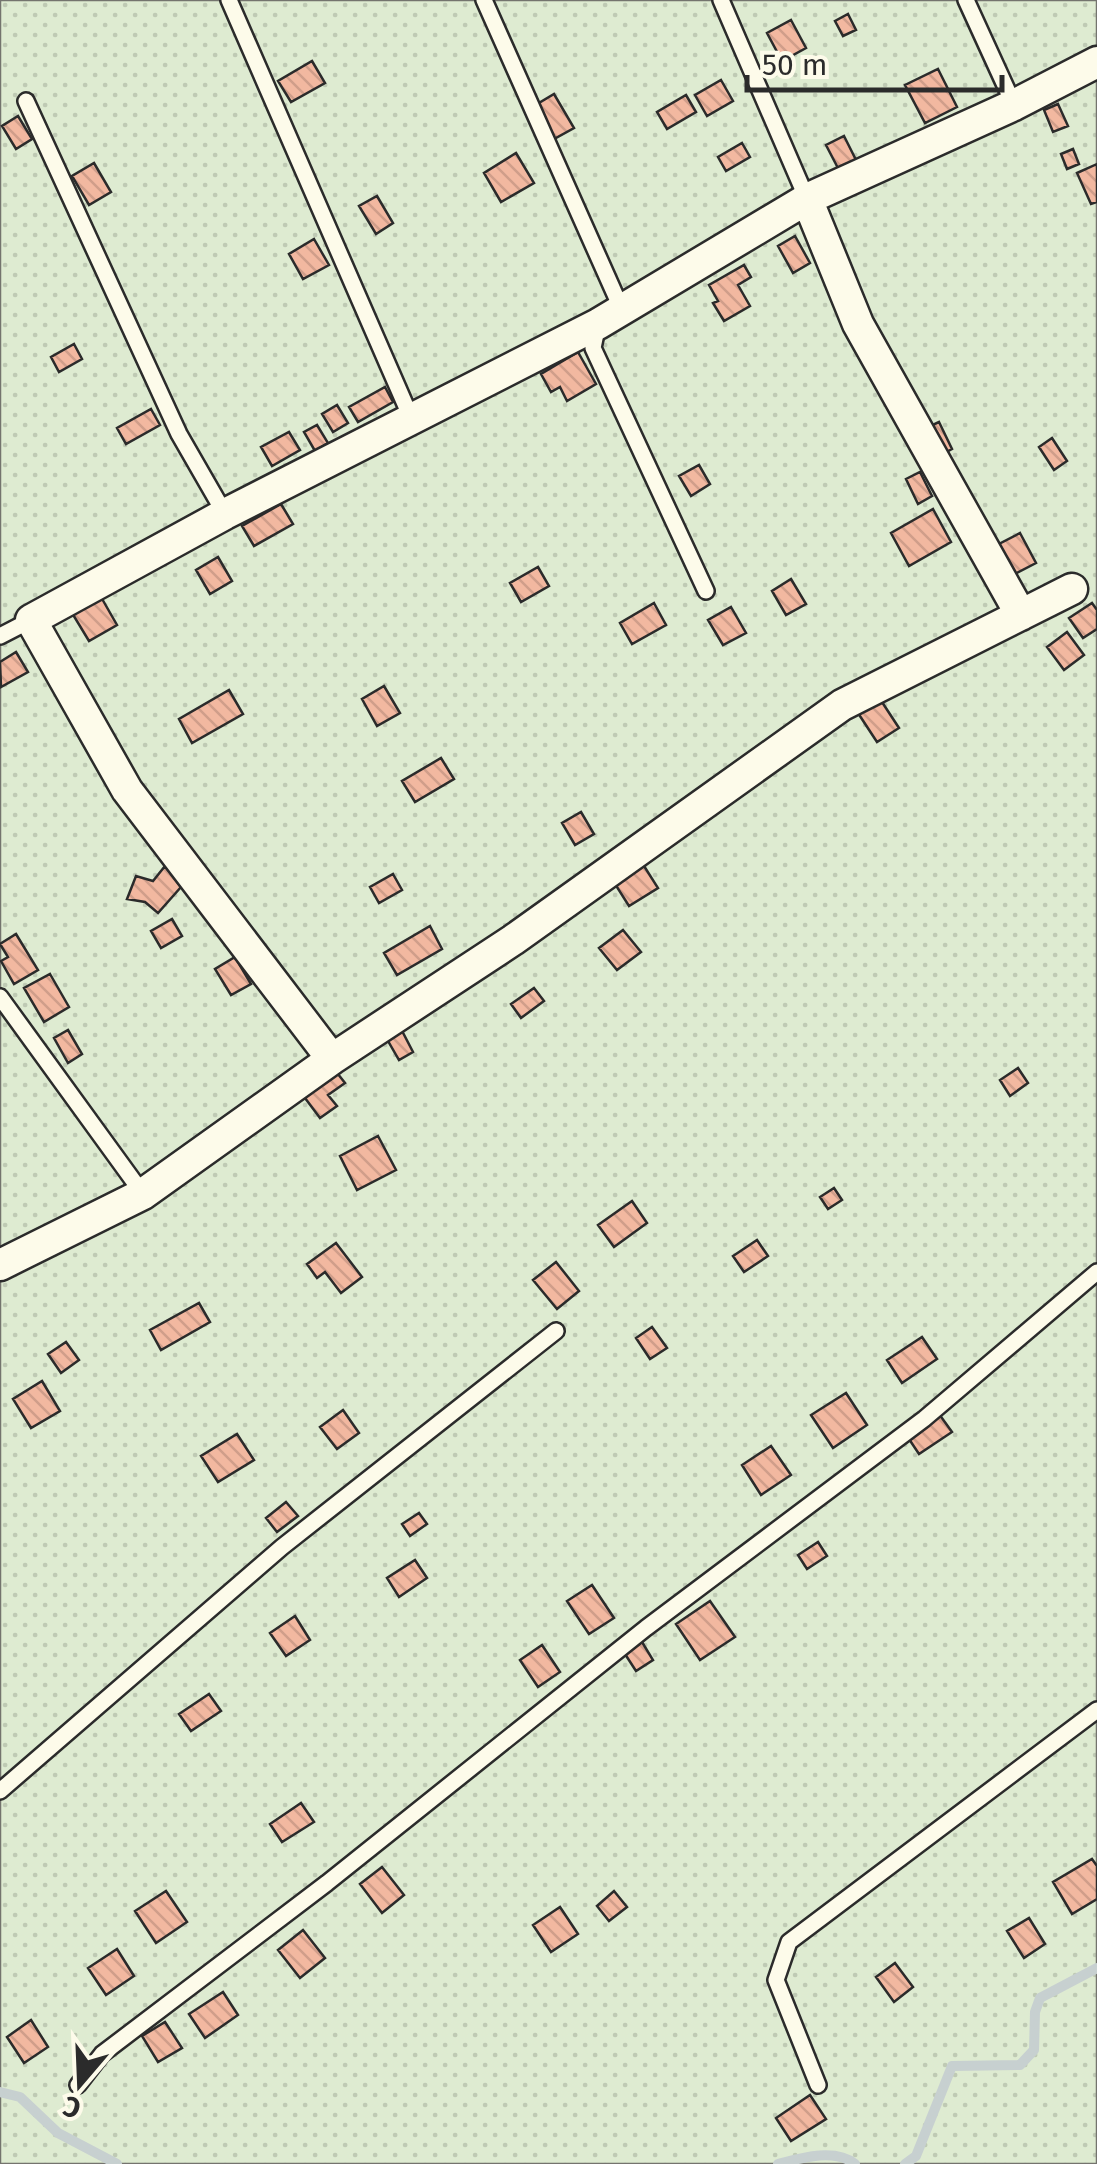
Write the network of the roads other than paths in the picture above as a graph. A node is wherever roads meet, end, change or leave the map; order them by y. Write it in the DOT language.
graph roads {
  1 [pos="229,0"];
  2 [pos="484,0"];
  3 [pos="721,0"];
  4 [pos="966,0"];
  5 [pos="1097,62"];
  6 [pos="26,101"];
  7 [pos="1014,104"];
  8 [pos="807,199"];
  9 [pos="610,317"];
  10 [pos="412,420"];
  11 [pos="225,514"];
  12 [pos="1072,590"];
  13 [pos="706,591"];
  14 [pos="1021,615"];
  15 [pos="31,620"];
  16 [pos="0,636"];
  17 [pos="0,998"];
  18 [pos="332,1059"];
  19 [pos="143,1194"];
  20 [pos="0,1265"];
  21 [pos="1097,1272"];
  22 [pos="556,1331"];
  23 [pos="1097,1710"];
  24 [pos="0,1791"];
  25 [pos="78,2085"];
  26 [pos="818,2085"];
  1 -- 10 [label="lane"];
  2 -- 9 [label="lane"];
  3 -- 8 [label="lane"];
  4 -- 7 [label="lane"];
  5 -- 7 [label="street"];
  6 -- 11 [label="lane"];
  7 -- 8 [label="street"];
  8 -- 9 [label="street"];
  8 -- 14 [label="street"];
  9 -- 10 [label="street"];
  9 -- 13 [label="lane"];
  10 -- 11 [label="street"];
  11 -- 15 [label="street"];
  12 -- 14 [label="street"];
  14 -- 18 [label="street"];
  15 -- 16 [label="lane"];
  15 -- 18 [label="street"];
  17 -- 19 [label="lane"];
  18 -- 19 [label="street"];
  19 -- 20 [label="street"];
  21 -- 25 [label="lane"];
  22 -- 24 [label="lane"];
  23 -- 26 [label="lane"];
}
